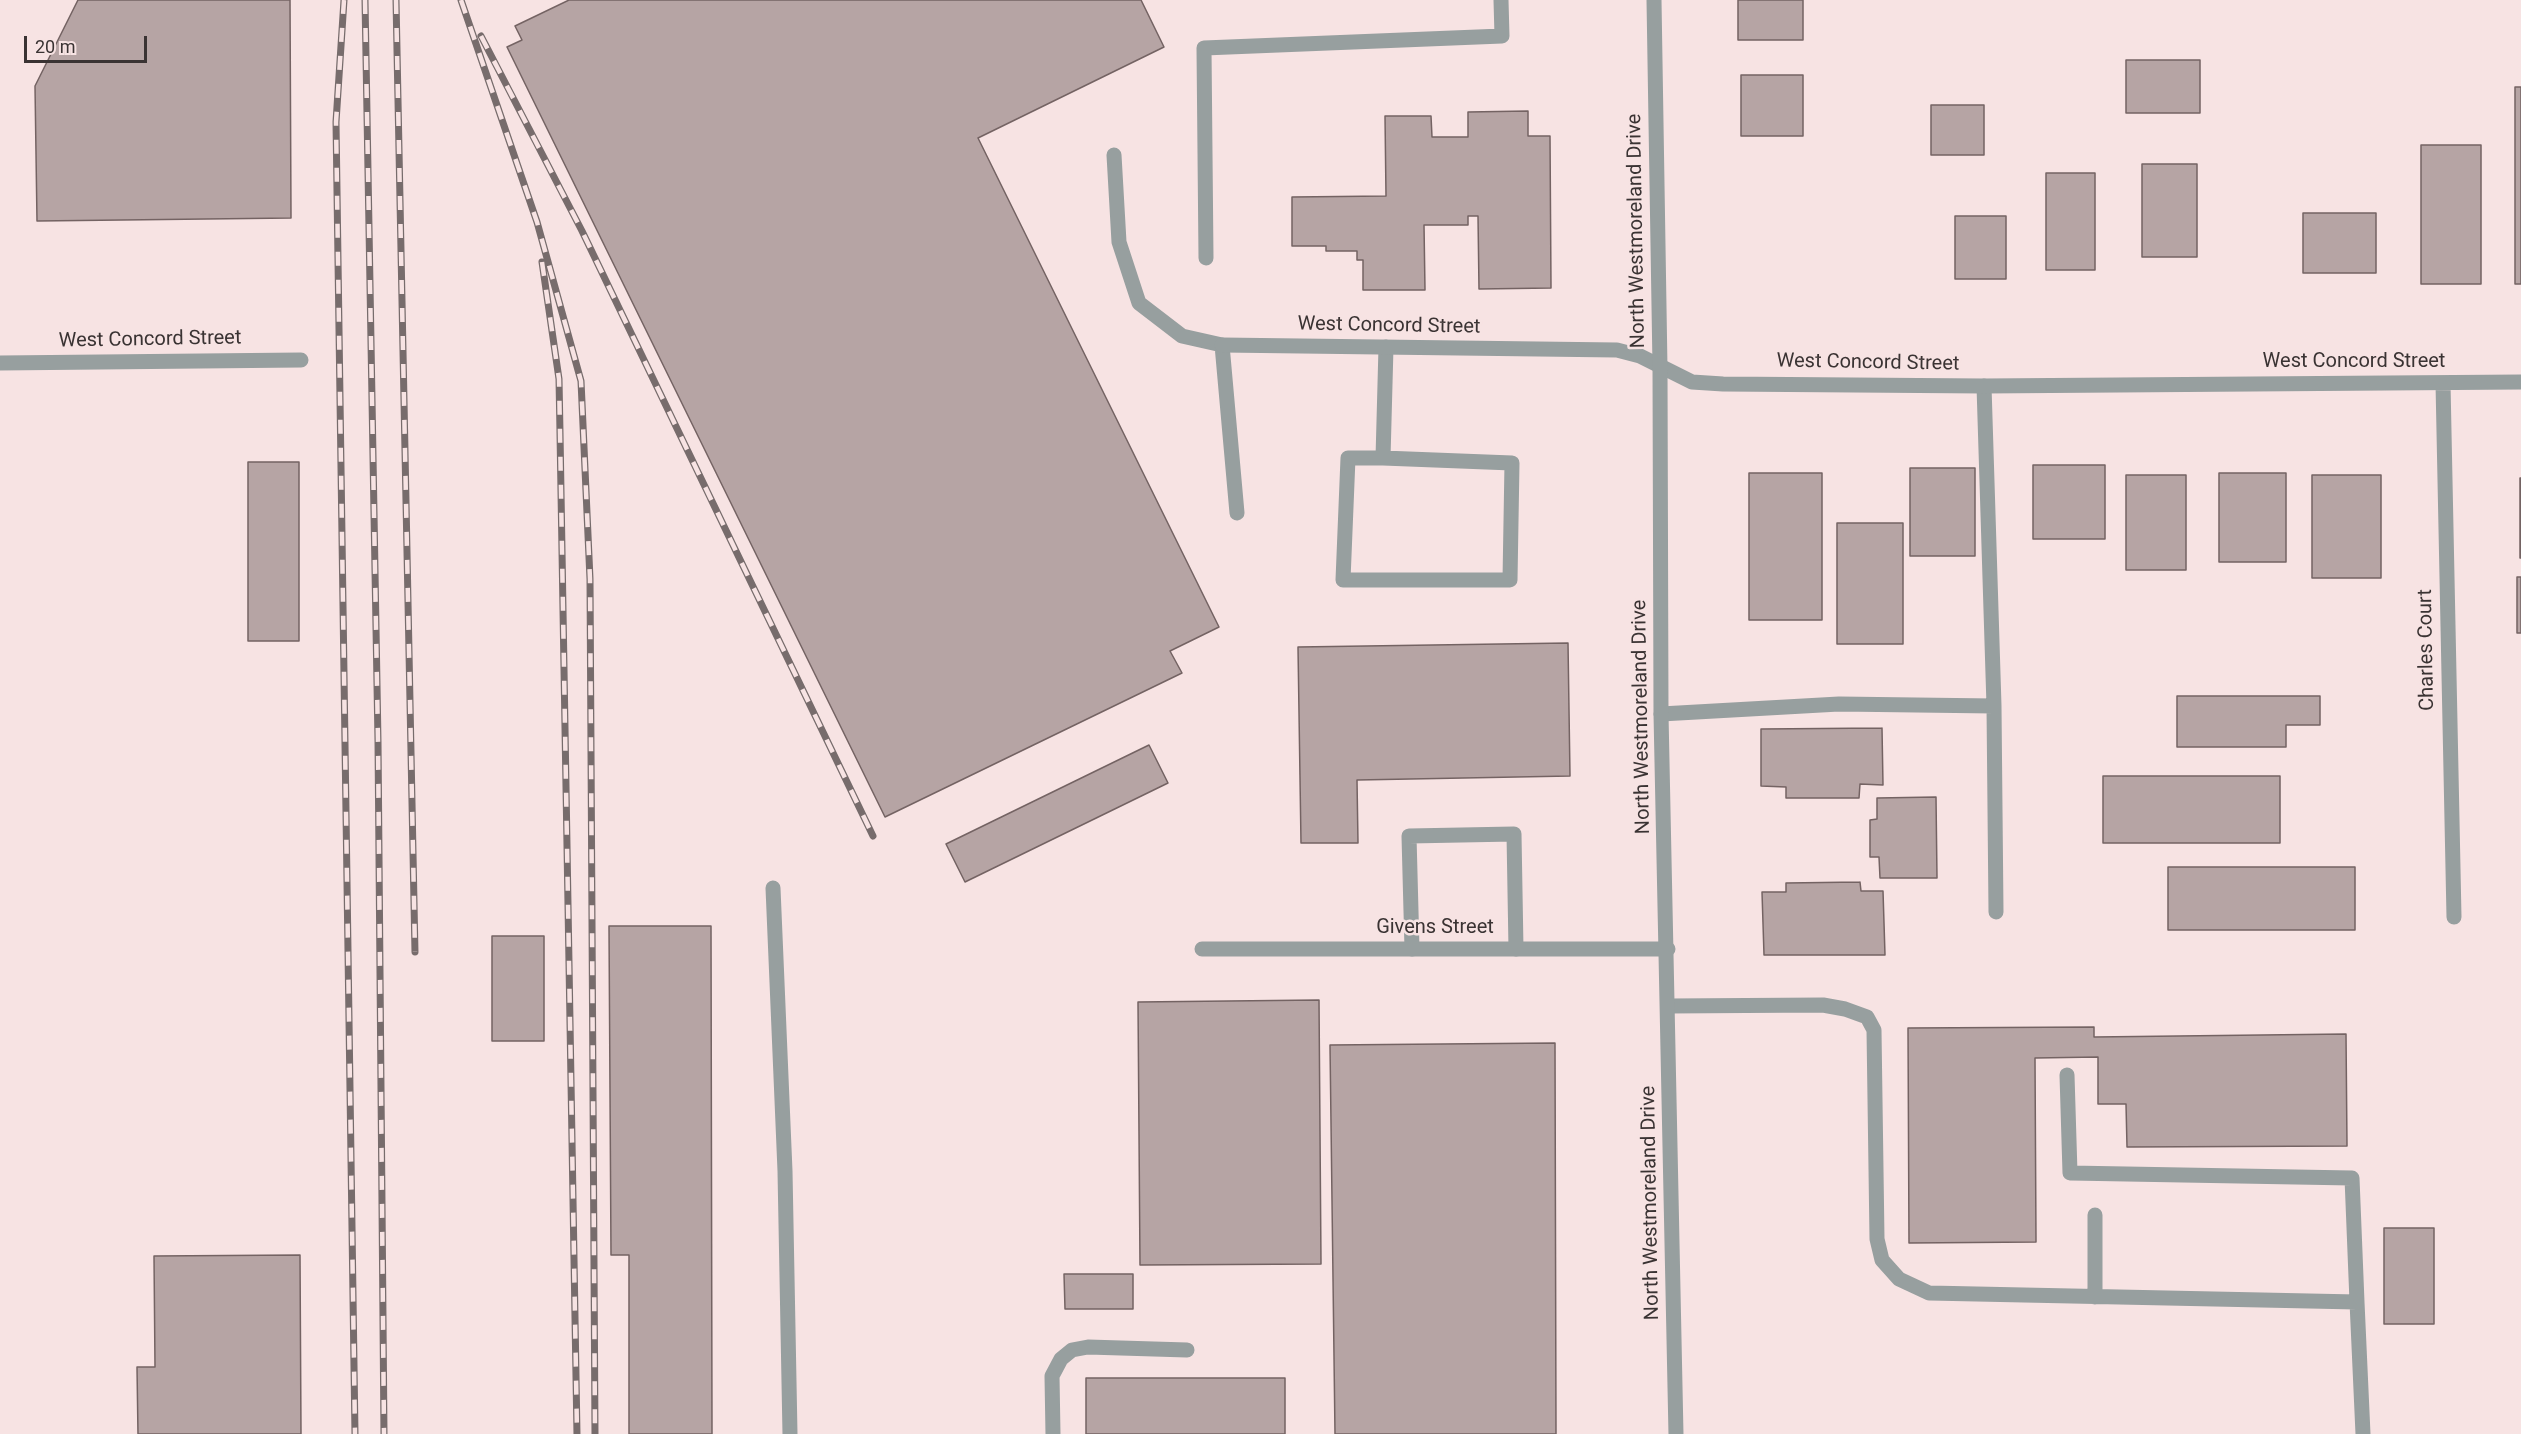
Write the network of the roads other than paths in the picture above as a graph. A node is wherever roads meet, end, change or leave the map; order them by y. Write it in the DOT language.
graph roads {
  1 [pos="1501,0"];
  2 [pos="1654,0"];
  3 [pos="1114,155"];
  4 [pos="1206,258"];
  5 [pos="1222,345"];
  6 [pos="1386,347"];
  7 [pos="301,360"];
  8 [pos="0,363"];
  9 [pos="1660,367"];
  10 [pos="2521,382"];
  11 [pos="2443,383"];
  12 [pos="1984,386"];
  13 [pos="1383,458"];
  14 [pos="1237,513"];
  15 [pos="1994,706"];
  16 [pos="1661,714"];
  17 [pos="773,888"];
  18 [pos="1996,912"];
  19 [pos="2454,917"];
  20 [pos="1202,949"];
  21 [pos="1412,949"];
  22 [pos="1516,949"];
  23 [pos="1668,949"];
  24 [pos="1669,1006"];
  25 [pos="2067,1075"];
  26 [pos="2095,1215"];
  27 [pos="2095,1297"];
  28 [pos="2357,1302"];
  29 [pos="1187,1350"];
  30 [pos="790,1434"];
  31 [pos="1053,1434"];
  32 [pos="1676,1434"];
  33 [pos="2364,1434"];
  1 -- 4 [label="street"];
  2 -- 9 [label="street, North Westmoreland Drive"];
  3 -- 5 [label="street, West Concord Street"];
  5 -- 6 [label="street, West Concord Street"];
  5 -- 14 [label="street"];
  6 -- 9 [label="street, West Concord Street"];
  6 -- 13 [label="street"];
  7 -- 8 [label="street, West Concord Street"];
  9 -- 12 [label="street, West Concord Street"];
  9 -- 16 [label="street, North Westmoreland Drive"];
  10 -- 11 [label="street, West Concord Street"];
  11 -- 12 [label="street, West Concord Street"];
  11 -- 19 [label="street, Charles Court"];
  12 -- 15 [label="street"];
  13 -- 13 [label="street"];
  15 -- 16 [label="street"];
  15 -- 18 [label="street"];
  16 -- 23 [label="street, North Westmoreland Drive"];
  17 -- 30 [label="street"];
  20 -- 21 [label="street, Givens Street"];
  21 -- 22 [label="street, Givens Street"];
  21 -- 22 [label="street"];
  22 -- 23 [label="street, Givens Street"];
  23 -- 24 [label="street, North Westmoreland Drive"];
  24 -- 27 [label="street"];
  24 -- 32 [label="street, North Westmoreland Drive"];
  25 -- 28 [label="street"];
  26 -- 27 [label="street"];
  27 -- 28 [label="street"];
  28 -- 33 [label="street"];
  29 -- 31 [label="street"];
}
